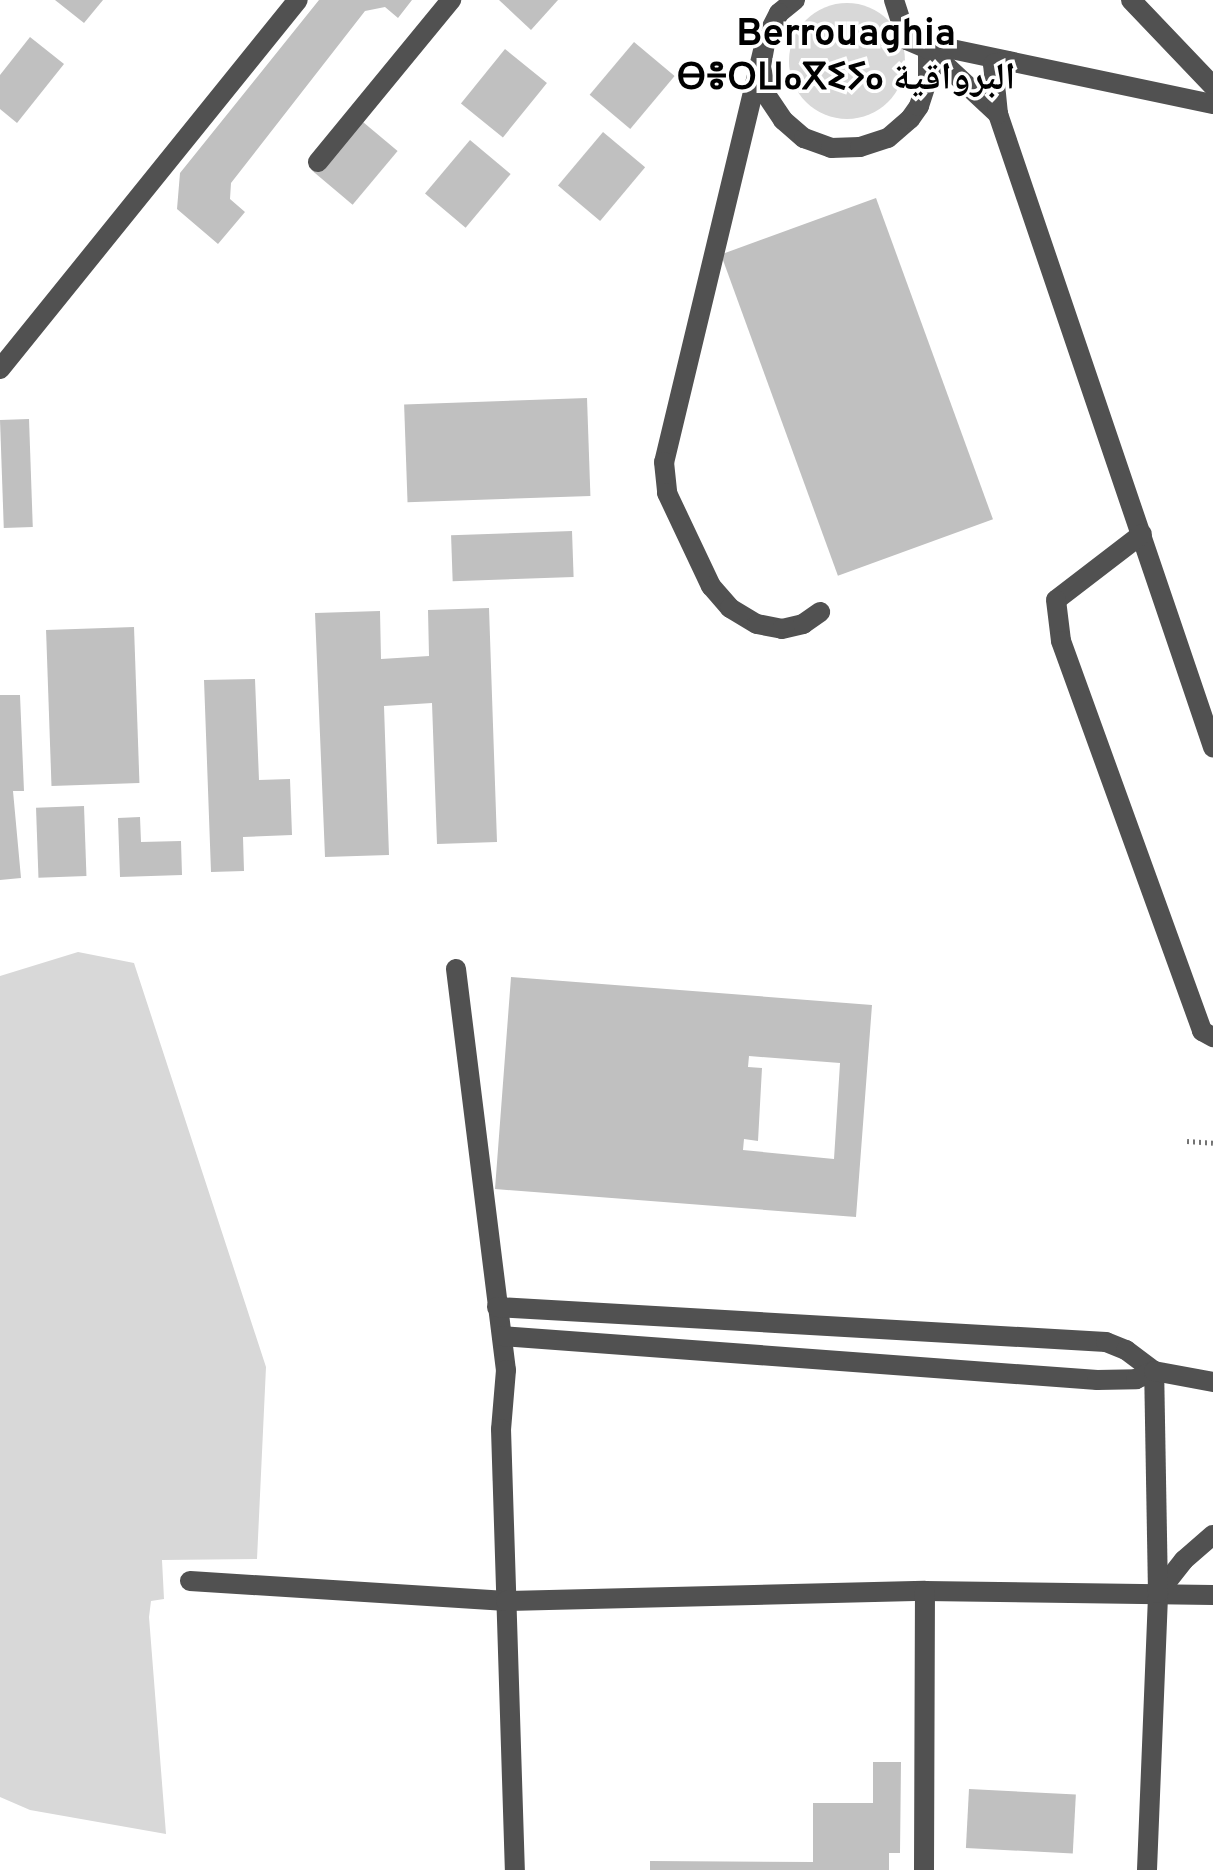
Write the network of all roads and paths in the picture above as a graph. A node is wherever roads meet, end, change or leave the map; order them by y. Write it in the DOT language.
graph roads {
  1 [pos="298,0"];
  2 [pos="451,0"];
  3 [pos="795,0"];
  4 [pos="894,0"];
  5 [pos="1131,0"];
  6 [pos="766,38"];
  7 [pos="907,40"];
  8 [pos="928,49"];
  9 [pos="1008,61"];
  10 [pos="1213,86"];
  11 [pos="1213,104"];
  12 [pos="998,114"];
  13 [pos="318,162"];
  14 [pos="0,369"];
  15 [pos="1142,534"];
  16 [pos="820,612"];
  17 [pos="1213,747"];
  18 [pos="456,969"];
  19 [pos="1213,1037"];
  20 [pos="1187,1141"];
  21 [pos="1213,1143"];
  22 [pos="497,1307"];
  23 [pos="502,1336"];
  24 [pos="1154,1371"];
  25 [pos="1213,1382"];
  26 [pos="1213,1535"];
  27 [pos="190,1581"];
  28 [pos="925,1591"];
  29 [pos="1158,1593"];
  30 [pos="1213,1595"];
  31 [pos="506,1601"];
  32 [pos="515,1870"];
  33 [pos="924,1870"];
  34 [pos="1147,1870"];
  1 -- 14 [label="street"];
  2 -- 13 [label="street"];
  3 -- 6 [label="street"];
  4 -- 7 [label="street"];
  5 -- 10 [label="street"];
  6 -- 8 [label="street"];
  6 -- 16 [label="street"];
  7 -- 8 [label="street"];
  7 -- 9 [label="street"];
  8 -- 12 [label="street"];
  9 -- 11 [label="street"];
  9 -- 12 [label="street"];
  12 -- 15 [label="street"];
  15 -- 17 [label="street"];
  15 -- 19 [label="street"];
  18 -- 22 [label="street"];
  20 -- 21 [label="path"];
  22 -- 23 [label="street"];
  22 -- 24 [label="street"];
  23 -- 24 [label="street"];
  23 -- 31 [label="street"];
  24 -- 25 [label="street"];
  24 -- 29 [label="street"];
  26 -- 29 [label="street"];
  27 -- 31 [label="street"];
  28 -- 29 [label="street"];
  28 -- 31 [label="street"];
  28 -- 33 [label="street"];
  29 -- 30 [label="street"];
  29 -- 34 [label="street"];
  31 -- 32 [label="street"];
}
